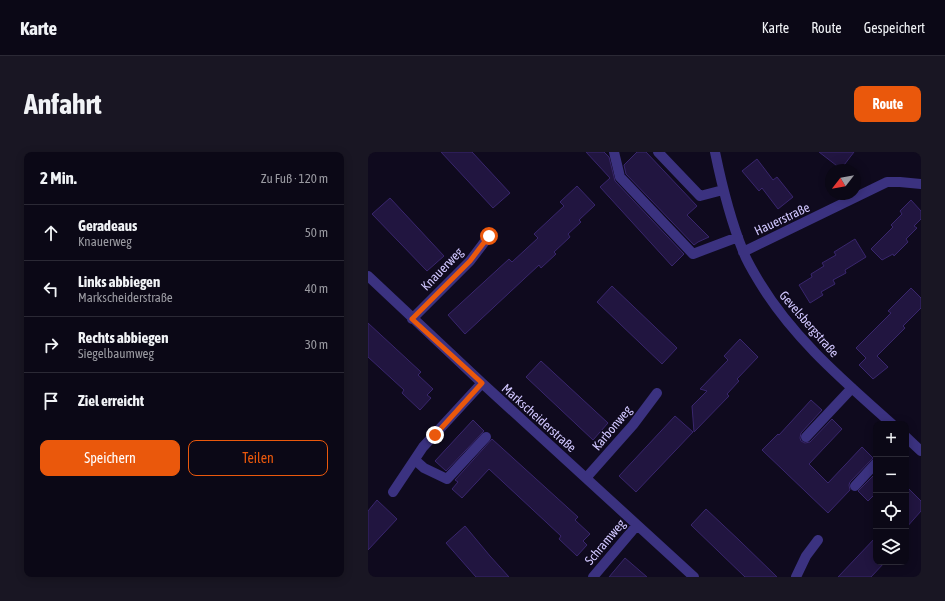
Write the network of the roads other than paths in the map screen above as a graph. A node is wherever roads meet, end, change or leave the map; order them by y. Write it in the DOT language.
graph roads {
  1 [pos="614,152"];
  2 [pos="658,152"];
  3 [pos="715,152"];
  4 [pos="921,184"];
  5 [pos="723,190"];
  6 [pos="489,236"];
  7 [pos="738,237"];
  8 [pos="743,252"];
  9 [pos="368,276"];
  10 [pos="412,319"];
  11 [pos="482,383"];
  12 [pos="852,388"];
  13 [pos="656,393"];
  14 [pos="889,421"];
  15 [pos="806,437"];
  16 [pos="486,438"];
  17 [pos="909,440"];
  18 [pos="921,451"];
  19 [pos="415,460"];
  20 [pos="873,466"];
  21 [pos="586,478"];
  22 [pos="855,486"];
  23 [pos="393,492"];
  24 [pos="637,525"];
  25 [pos="818,540"];
  26 [pos="594,577"];
  27 [pos="694,577"];
  28 [pos="796,577"];
  1 -- 7 [label="street"];
  2 -- 5 [label="street"];
  3 -- 5 [label="street, Gevelsbergstraße"];
  4 -- 8 [label="street, Hauerstraße"];
  5 -- 7 [label="street, Gevelsbergstraße"];
  6 -- 10 [label="street, Knauerweg"];
  7 -- 8 [label="street, Gevelsbergstraße"];
  8 -- 12 [label="street, Gevelsbergstraße"];
  9 -- 10 [label="street, Markscheiderstraße"];
  10 -- 11 [label="street, Markscheiderstraße"];
  11 -- 19 [label="street"];
  11 -- 21 [label="street, Markscheiderstraße"];
  12 -- 14 [label="street, Gevelsbergstraße"];
  12 -- 15 [label="street"];
  13 -- 21 [label="street, Karbonweg"];
  16 -- 19 [label="street"];
  17 -- 18 [label="street"];
  19 -- 23 [label="street"];
  20 -- 22 [label="street"];
  21 -- 24 [label="street, Markscheiderstraße"];
  24 -- 26 [label="street, Schramweg"];
  24 -- 27 [label="street, Markscheiderstraße"];
  25 -- 28 [label="street"];
}
